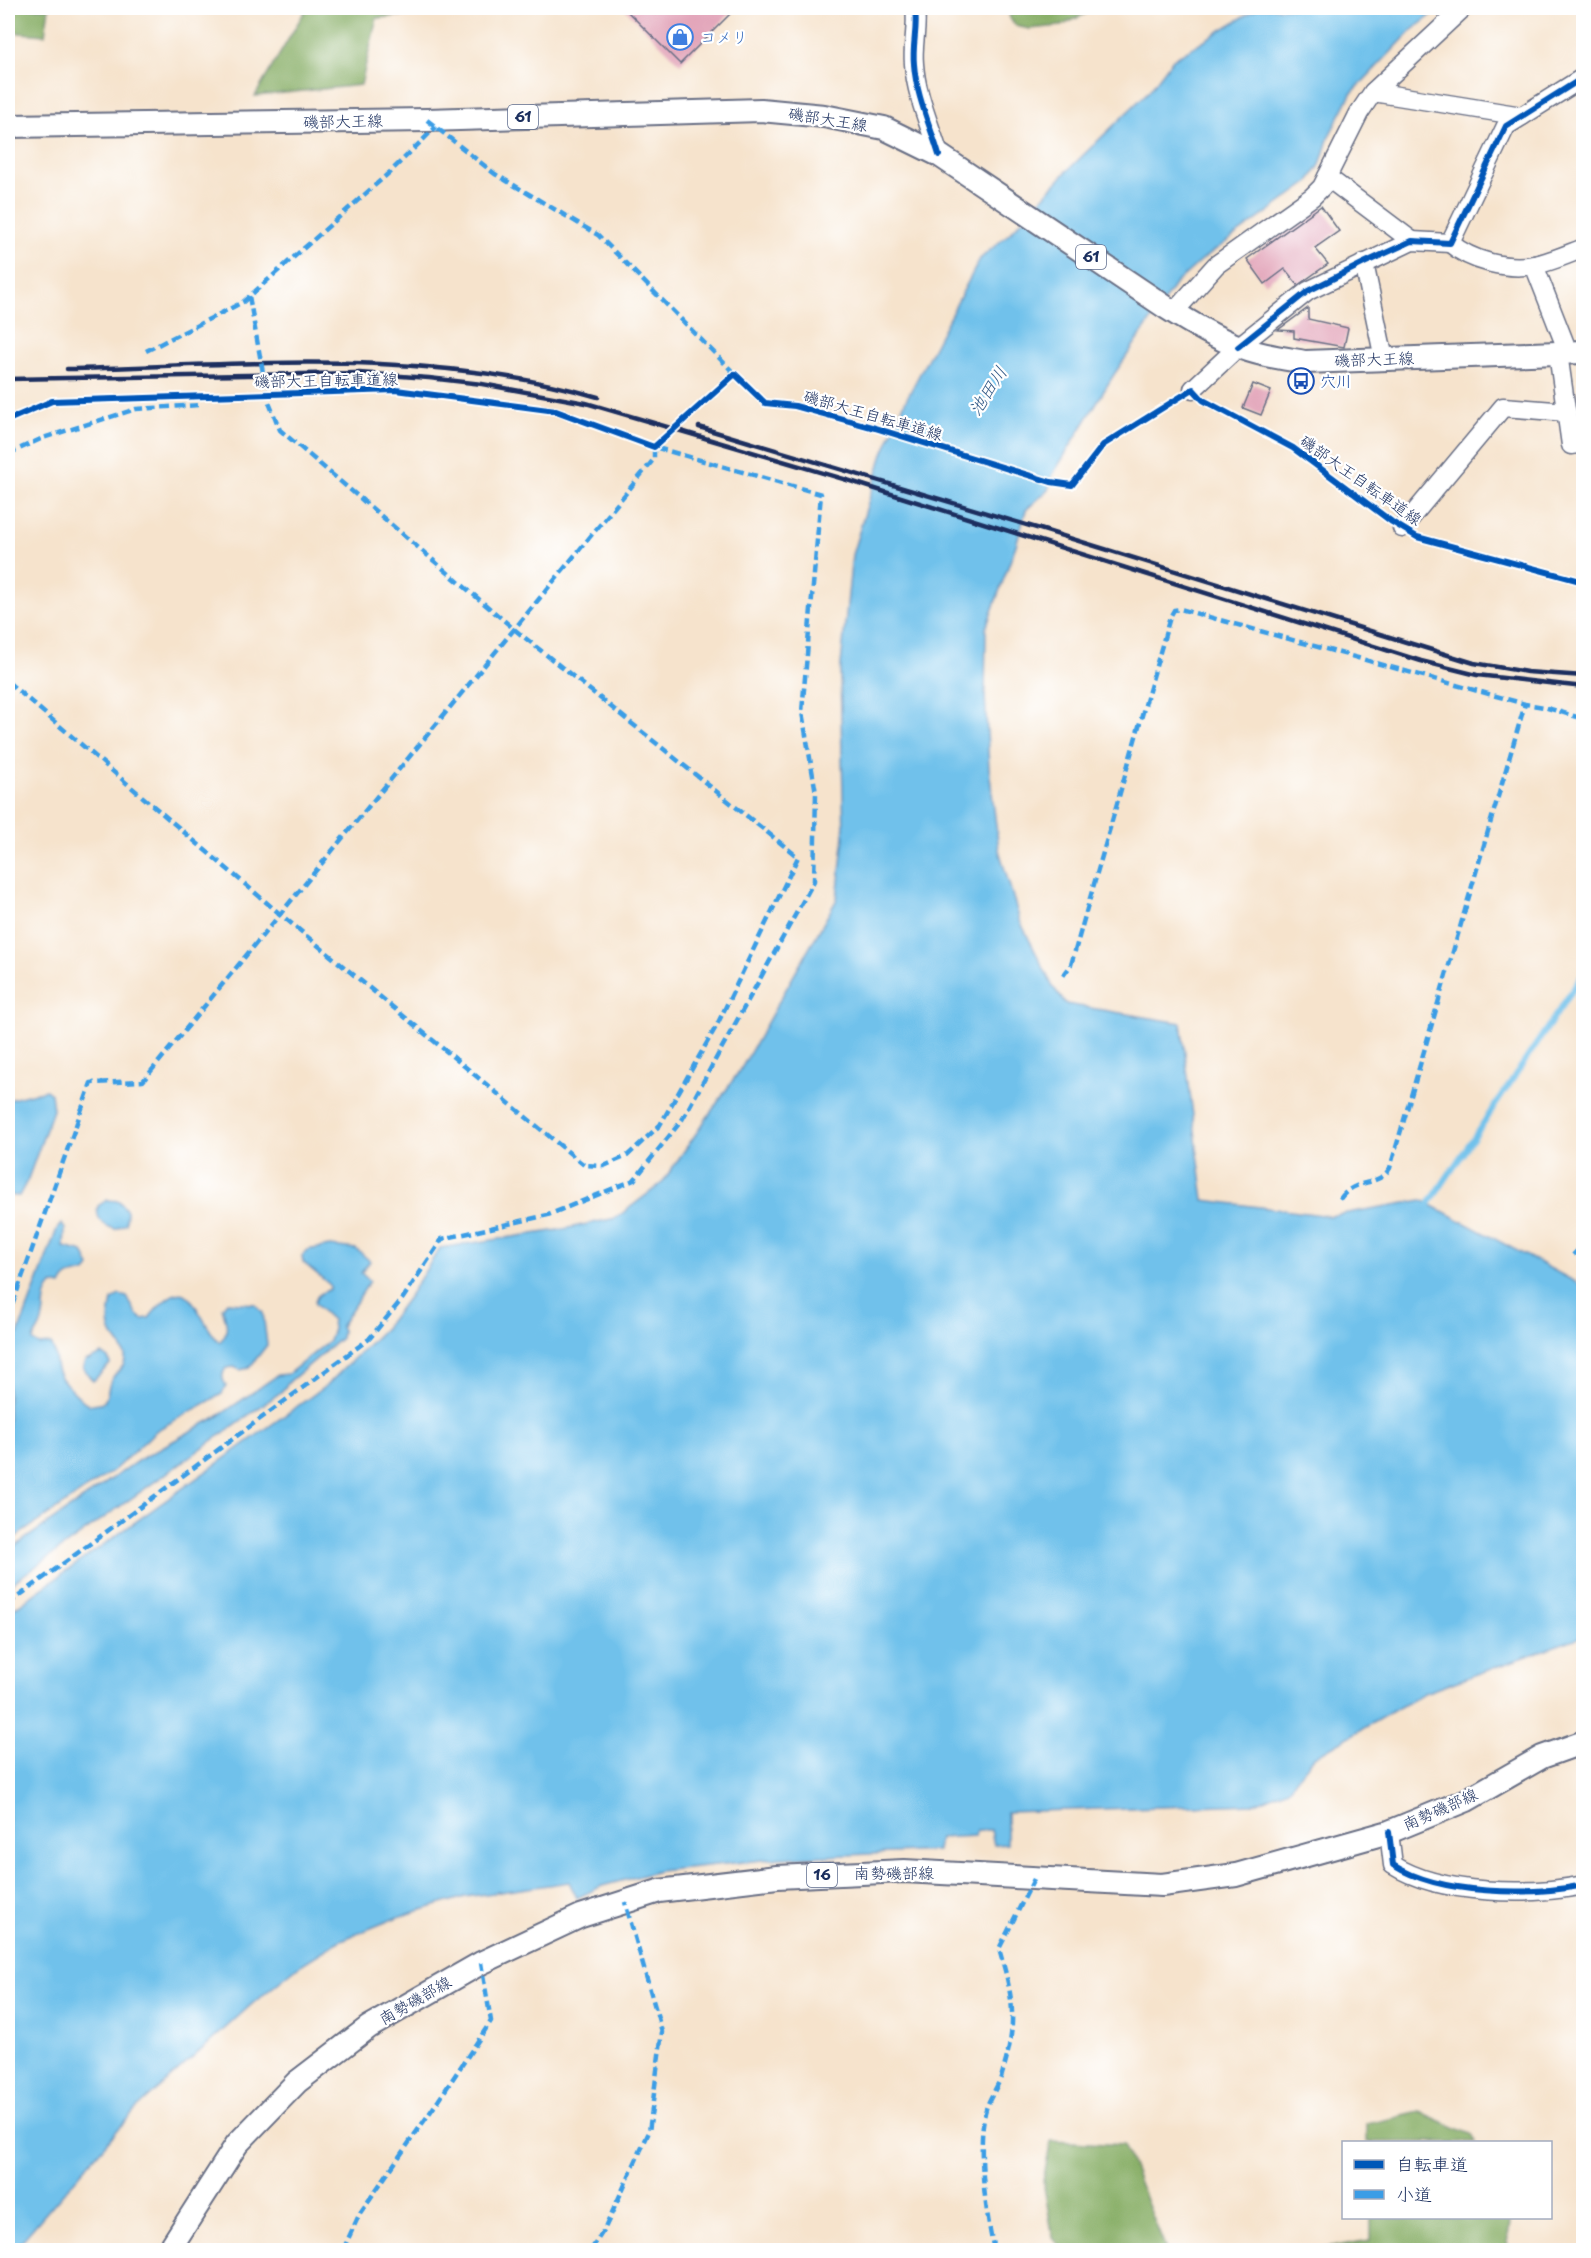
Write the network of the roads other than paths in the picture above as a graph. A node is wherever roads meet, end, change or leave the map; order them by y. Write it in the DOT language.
graph roads {
  1 [pos="915,8"];
  2 [pos="1463,8"];
  3 [pos="1584,77"];
  4 [pos="1372,92"];
  5 [pos="1522,116"];
  6 [pos="8,126"];
  7 [pos="939,155"];
  8 [pos="1328,177"];
  9 [pos="1412,241"];
  10 [pos="1450,243"];
  11 [pos="1584,248"];
  12 [pos="1364,263"];
  13 [pos="1534,265"];
  14 [pos="1170,310"];
  15 [pos="1238,347"];
  16 [pos="1570,352"];
  17 [pos="1384,359"];
  18 [pos="1193,389"];
  19 [pos="1567,412"];
  20 [pos="1584,443"];
  21 [pos="1402,528"];
  22 [pos="1584,1742"];
  23 [pos="1389,1832"];
  24 [pos="1584,1885"];
  25 [pos="169,2250"];
  1 -- 7 [label="street"];
  2 -- 4 [label="street"];
  3 -- 5 [label="street"];
  4 -- 5 [label="street"];
  4 -- 8 [label="street"];
  5 -- 10 [label="street"];
  6 -- 7 [label="main road, 磯部大王線 / 61"];
  7 -- 14 [label="main road, 磯部大王線 / 61"];
  8 -- 9 [label="street"];
  8 -- 14 [label="street"];
  9 -- 10 [label="street"];
  9 -- 12 [label="street"];
  10 -- 13 [label="street"];
  11 -- 13 [label="street"];
  12 -- 15 [label="street"];
  12 -- 17 [label="street"];
  13 -- 16 [label="street"];
  14 -- 15 [label="main road, 磯部大王線 / 61"];
  15 -- 17 [label="main road, 磯部大王線 / 61"];
  15 -- 18 [label="street"];
  16 -- 17 [label="main road, 磯部大王線 / 61"];
  16 -- 19 [label="street"];
  19 -- 20 [label="street"];
  19 -- 21 [label="street"];
  22 -- 23 [label="main road, 南勢磯部線 / 16"];
  23 -- 24 [label="street"];
  23 -- 25 [label="main road, 南勢磯部線 / 16"];
}
